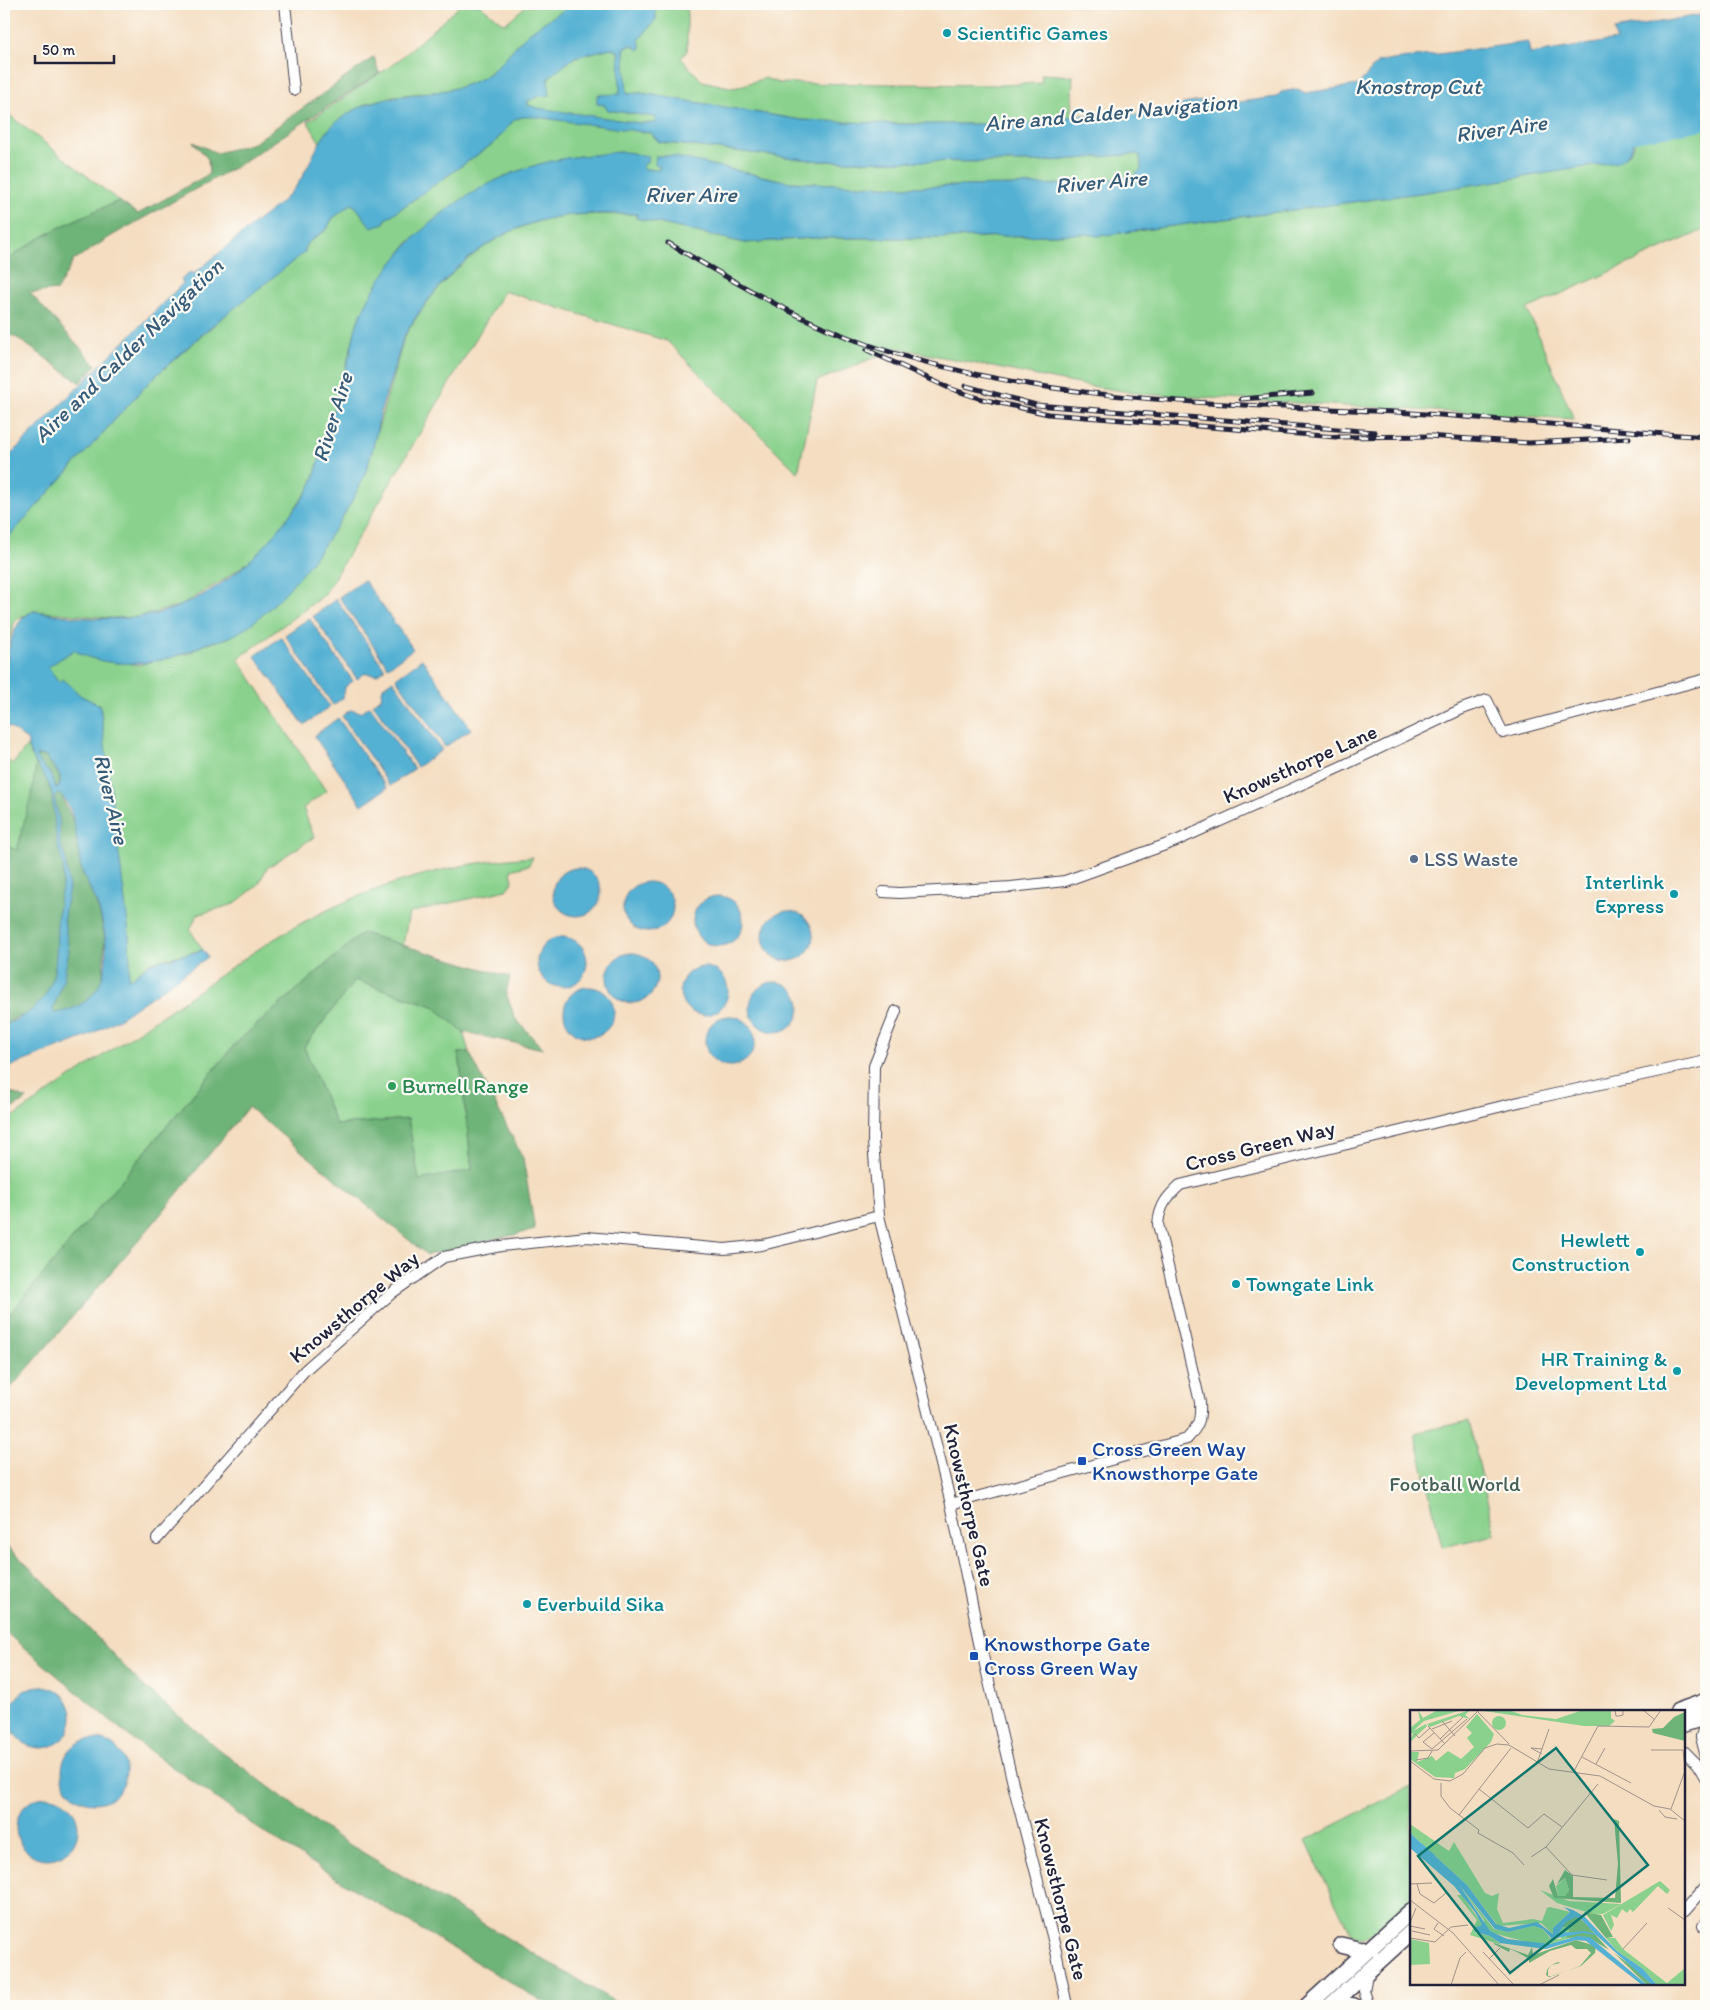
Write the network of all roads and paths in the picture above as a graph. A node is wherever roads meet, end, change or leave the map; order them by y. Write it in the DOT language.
graph roads {
  1 [pos="285,4"];
  2 [pos="294,90"];
  3 [pos="1706,679"];
  4 [pos="883,892"];
  5 [pos="896,1011"];
  6 [pos="1706,1061"];
  7 [pos="879,1216"];
  8 [pos="951,1504"];
  9 [pos="157,1538"];
  10 [pos="1706,1701"];
  11 [pos="1681,1710"];
  12 [pos="1706,1718"];
  13 [pos="1685,1724"];
  14 [pos="1685,1752"];
  15 [pos="1706,1757"];
  16 [pos="1706,1780"];
  17 [pos="1706,1886"];
  18 [pos="1685,1911"];
  19 [pos="1410,1912"];
  20 [pos="1410,1933"];
  21 [pos="1341,1945"];
  22 [pos="1371,1949"];
  23 [pos="1368,1973"];
  24 [pos="1332,2004"];
  25 [pos="1067,2006"];
  26 [pos="1307,2006"];
  27 [pos="1354,2006"];
  28 [pos="1369,2006"];
  1 -- 2 [label="street"];
  3 -- 4 [label="street, Knowsthorpe Lane"];
  5 -- 7 [label="street, Knowsthorpe Gate"];
  6 -- 8 [label="street, Cross Green Way"];
  7 -- 8 [label="street, Knowsthorpe Gate"];
  7 -- 9 [label="street, Knowsthorpe Way"];
  8 -- 25 [label="street, Knowsthorpe Gate"];
  10 -- 11 [label="highway"];
  12 -- 13 [label="highway"];
  12 -- 15 [label="street"];
  14 -- 16 [label="street"];
  17 -- 18 [label="street"];
  19 -- 22 [label="highway"];
  20 -- 23 [label="highway"];
  21 -- 22 [label="highway"];
  22 -- 26 [label="highway"];
  23 -- 24 [label="highway"];
  23 -- 28 [label="street"];
  24 -- 27 [label="highway"];
}
